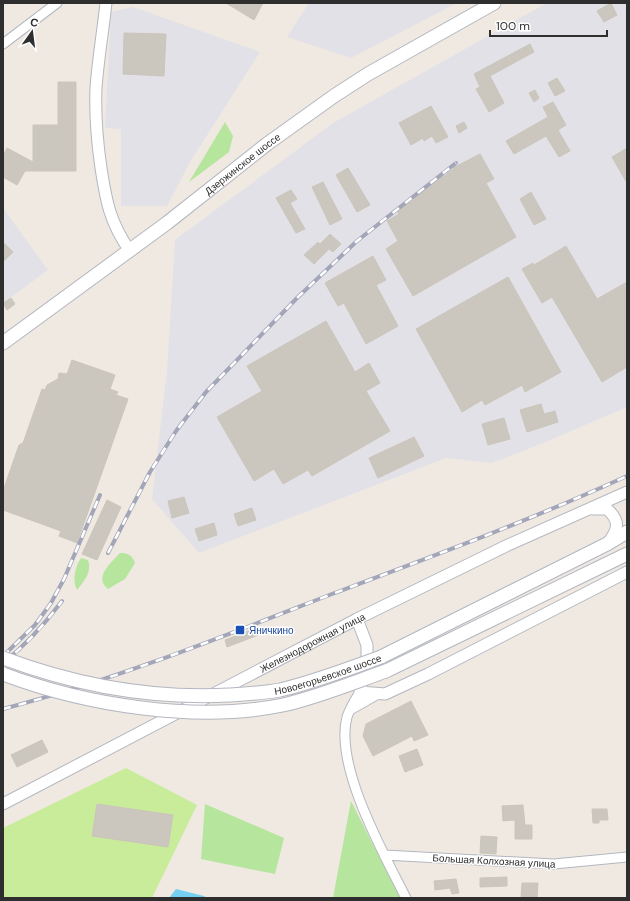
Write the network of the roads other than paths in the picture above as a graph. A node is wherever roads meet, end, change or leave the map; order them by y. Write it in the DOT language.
graph roads {
  1 [pos="57,3"];
  2 [pos="106,3"];
  3 [pos="494,3"];
  4 [pos="3,44"];
  5 [pos="130,251"];
  6 [pos="3,343"];
  7 [pos="627,492"];
  8 [pos="588,510"];
  9 [pos="627,532"];
  10 [pos="607,544"];
  11 [pos="627,554"];
  12 [pos="627,572"];
  13 [pos="357,619"];
  14 [pos="3,658"];
  15 [pos="3,674"];
  16 [pos="360,692"];
  17 [pos="380,693"];
  18 [pos="350,710"];
  19 [pos="3,804"];
  20 [pos="384,856"];
  21 [pos="627,857"];
  22 [pos="406,898"];
  1 -- 4 [label="street"];
  2 -- 5 [label="street"];
  3 -- 5 [label="main road, Дзержинское шоссе"];
  5 -- 6 [label="main road, Дзержинское шоссе"];
  7 -- 8 [label="street, Железнодорожная улица"];
  8 -- 10 [label="street"];
  8 -- 13 [label="street, Железнодорожная улица"];
  9 -- 10 [label="main road, Новоегорьевское шоссе"];
  10 -- 14 [label="main road, Новоегорьевское шоссе, bridge"];
  11 -- 15 [label="main road, Новоегорьевское шоссе, bridge"];
  12 -- 17 [label="street"];
  13 -- 16 [label="street"];
  13 -- 19 [label="street, Железнодорожная улица"];
  16 -- 17 [label="street"];
  16 -- 18 [label="street"];
  17 -- 18 [label="street"];
  18 -- 20 [label="street"];
  20 -- 21 [label="street, Большая Колхозная улица"];
  20 -- 22 [label="street"];
}
